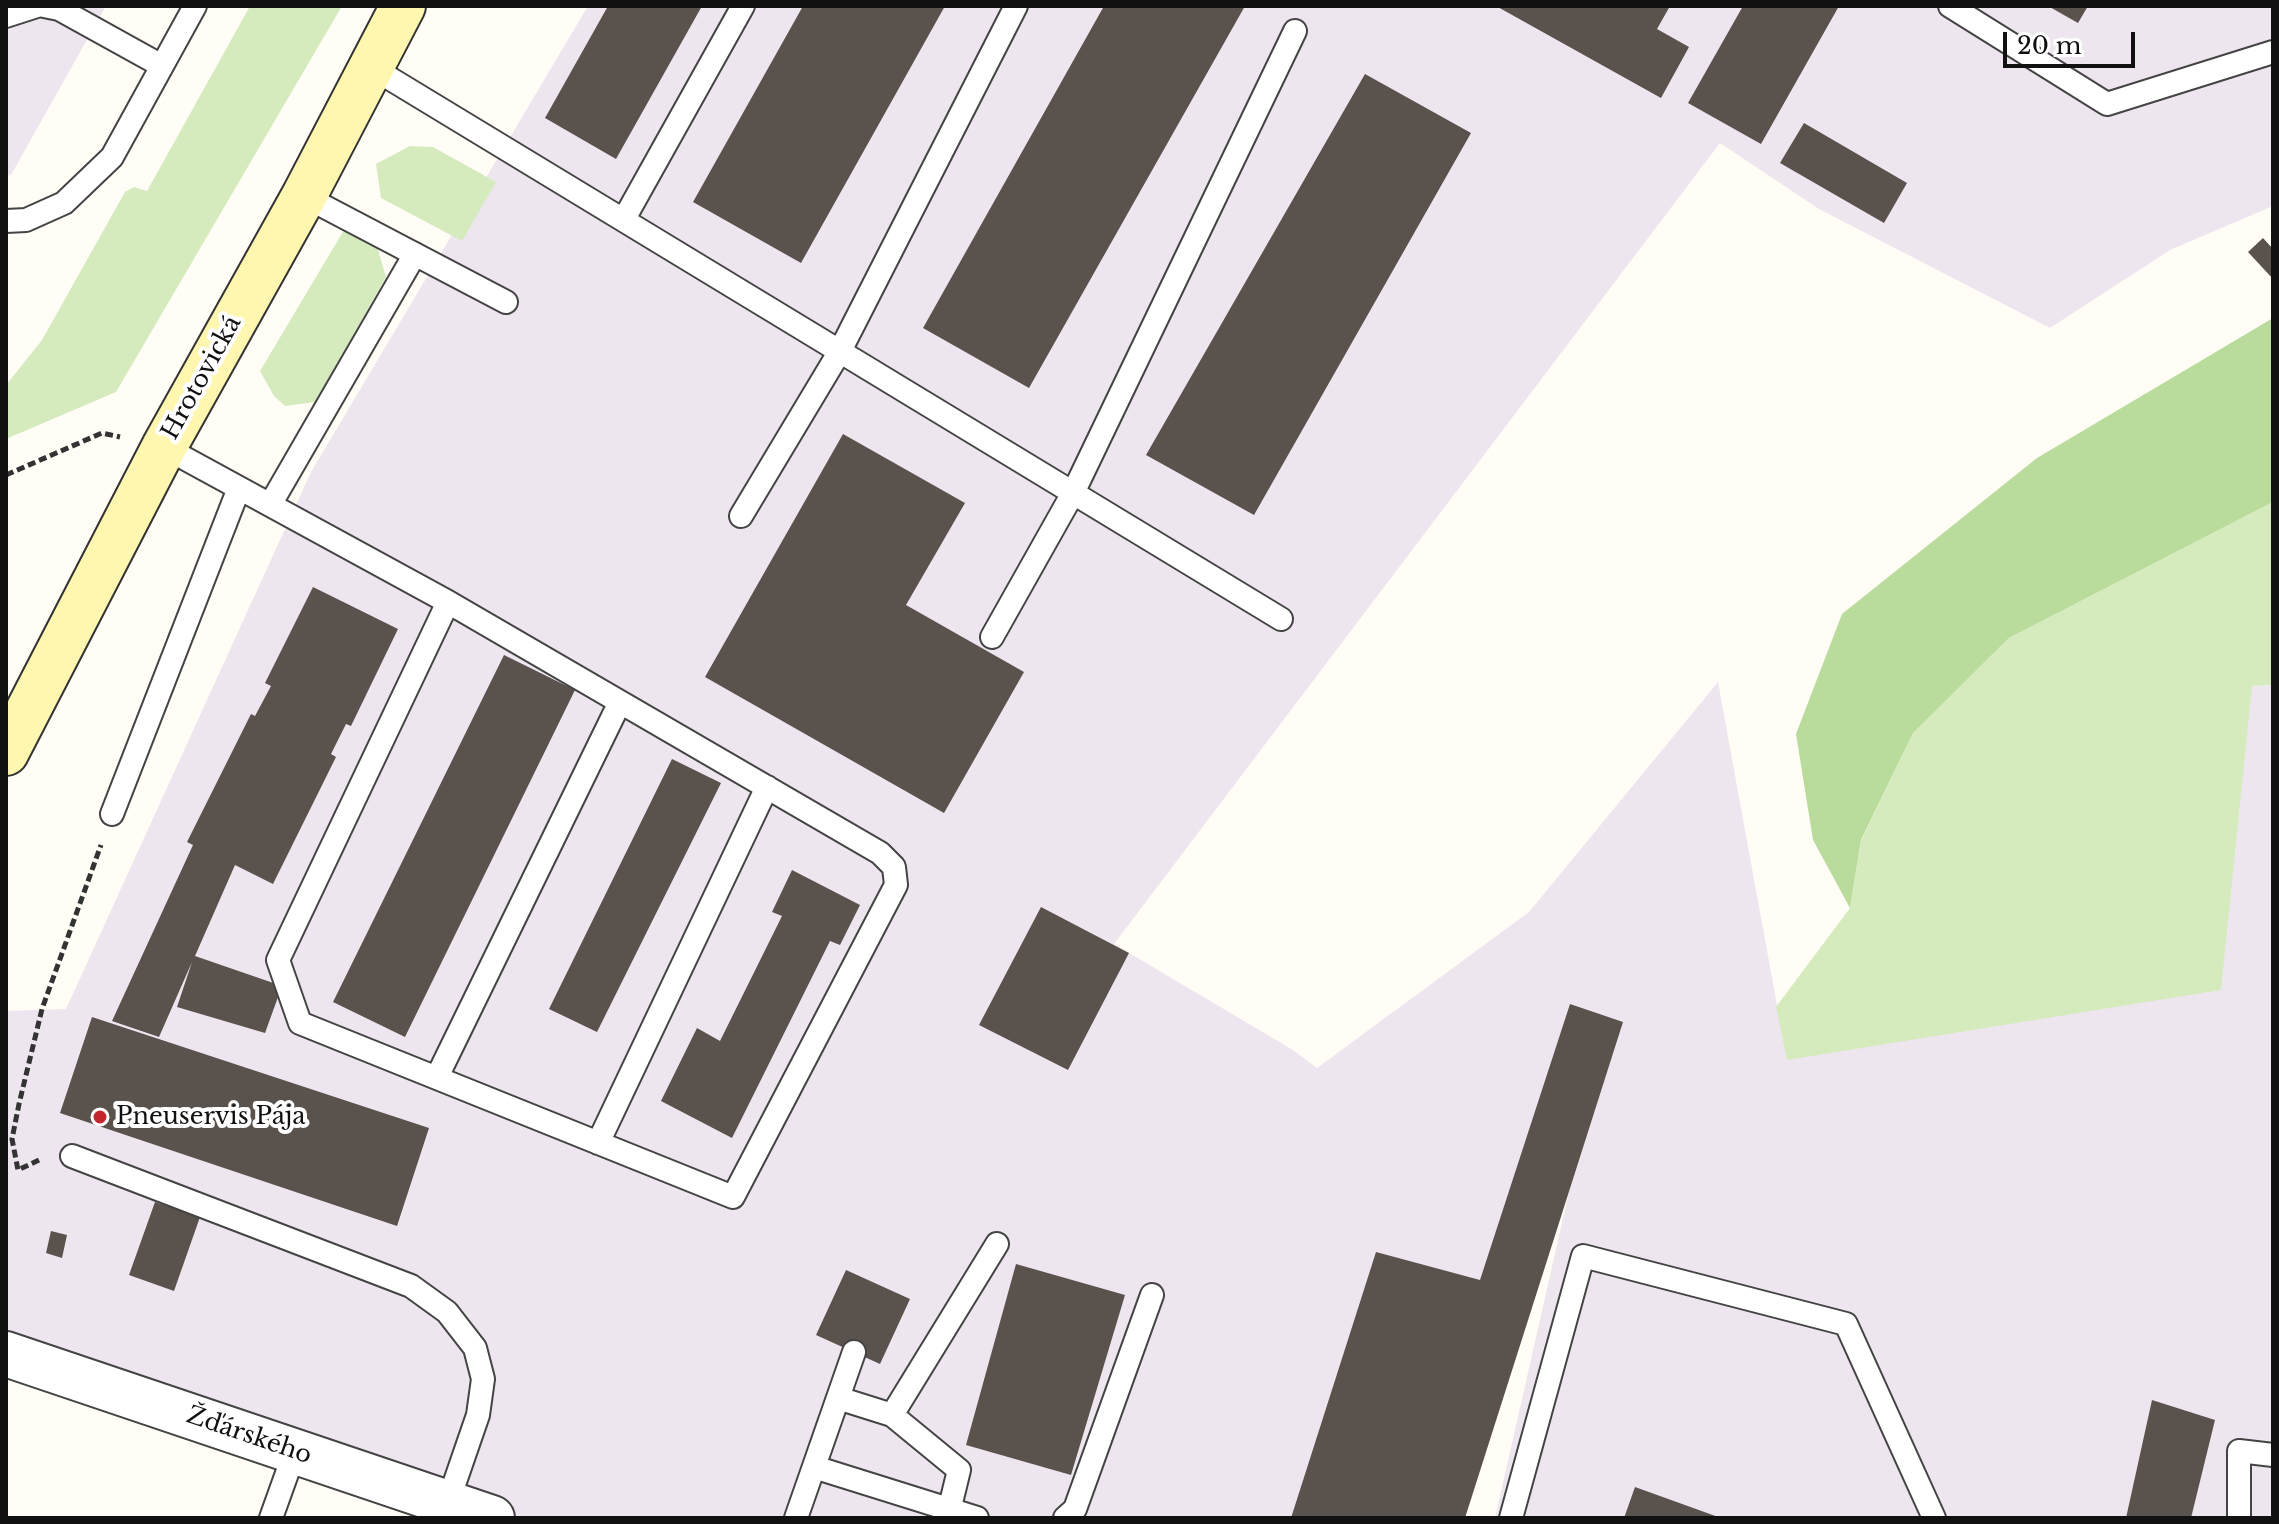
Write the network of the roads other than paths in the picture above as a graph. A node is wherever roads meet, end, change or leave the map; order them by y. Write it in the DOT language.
graph roads {
  1 [pos="37,6"];
  2 [pos="44,6"];
  3 [pos="195,6"];
  4 [pos="403,6"];
  5 [pos="743,6"];
  6 [pos="1016,6"];
  7 [pos="1950,6"];
  8 [pos="6,16"];
  9 [pos="1295,31"];
  10 [pos="2273,52"];
  11 [pos="162,66"];
  12 [pos="371,67"];
  13 [pos="304,196"];
  14 [pos="624,219"];
  15 [pos="6,221"];
  16 [pos="415,254"];
  17 [pos="506,302"];
  18 [pos="840,351"];
  19 [pos="164,447"];
  20 [pos="239,488"];
  21 [pos="1073,493"];
  22 [pos="270,505"];
  23 [pos="741,516"];
  24 [pos="448,602"];
  25 [pos="1281,619"];
  26 [pos="992,637"];
  27 [pos="620,702"];
  28 [pos="6,753"];
  29 [pos="767,787"];
  30 [pos="112,814"];
  31 [pos="437,1077"];
  32 [pos="598,1143"];
  33 [pos="72,1156"];
  34 [pos="997,1244"];
  35 [pos="1152,1295"];
  36 [pos="854,1352"];
  37 [pos="6,1354"];
  38 [pos="838,1398"];
  39 [pos="892,1415"];
  40 [pos="295,1451"];
  41 [pos="2273,1455"];
  42 [pos="814,1467"];
  43 [pos="448,1502"];
  44 [pos="949,1511"];
  45 [pos="271,1518"];
  46 [pos="492,1518"];
  47 [pos="796,1518"];
  48 [pos="977,1518"];
  49 [pos="1065,1518"];
  50 [pos="1511,1518"];
  51 [pos="1934,1518"];
  52 [pos="2239,1518"];
  1 -- 8 [label="lane"];
  2 -- 11 [label="lane"];
  3 -- 11 [label="lane"];
  4 -- 12 [label="main road, Hrotovická"];
  5 -- 14 [label="lane"];
  6 -- 18 [label="lane"];
  7 -- 10 [label="lane"];
  9 -- 21 [label="lane"];
  11 -- 15 [label="lane"];
  12 -- 13 [label="main road, Hrotovická"];
  12 -- 14 [label="lane"];
  13 -- 16 [label="lane"];
  13 -- 19 [label="main road, Hrotovická"];
  14 -- 18 [label="lane"];
  16 -- 17 [label="lane"];
  16 -- 22 [label="lane"];
  18 -- 21 [label="lane"];
  18 -- 23 [label="lane"];
  19 -- 20 [label="lane"];
  19 -- 28 [label="main road, Hrotovická"];
  20 -- 22 [label="lane"];
  20 -- 30 [label="lane"];
  21 -- 25 [label="lane"];
  21 -- 26 [label="lane"];
  22 -- 24 [label="lane"];
  24 -- 27 [label="lane"];
  24 -- 31 [label="lane"];
  27 -- 29 [label="lane"];
  27 -- 31 [label="lane"];
  29 -- 32 [label="lane"];
  29 -- 32 [label="lane"];
  31 -- 32 [label="lane"];
  33 -- 43 [label="lane"];
  34 -- 39 [label="lane"];
  35 -- 49 [label="lane"];
  36 -- 38 [label="lane"];
  37 -- 40 [label="street, Žďárského"];
  38 -- 39 [label="lane"];
  38 -- 42 [label="lane"];
  39 -- 44 [label="lane"];
  40 -- 43 [label="street, Žďárského"];
  40 -- 45 [label="lane"];
  41 -- 52 [label="lane"];
  42 -- 44 [label="lane"];
  42 -- 47 [label="lane"];
  43 -- 46 [label="street, Žďárského"];
  44 -- 48 [label="lane"];
  50 -- 51 [label="lane"];
}
